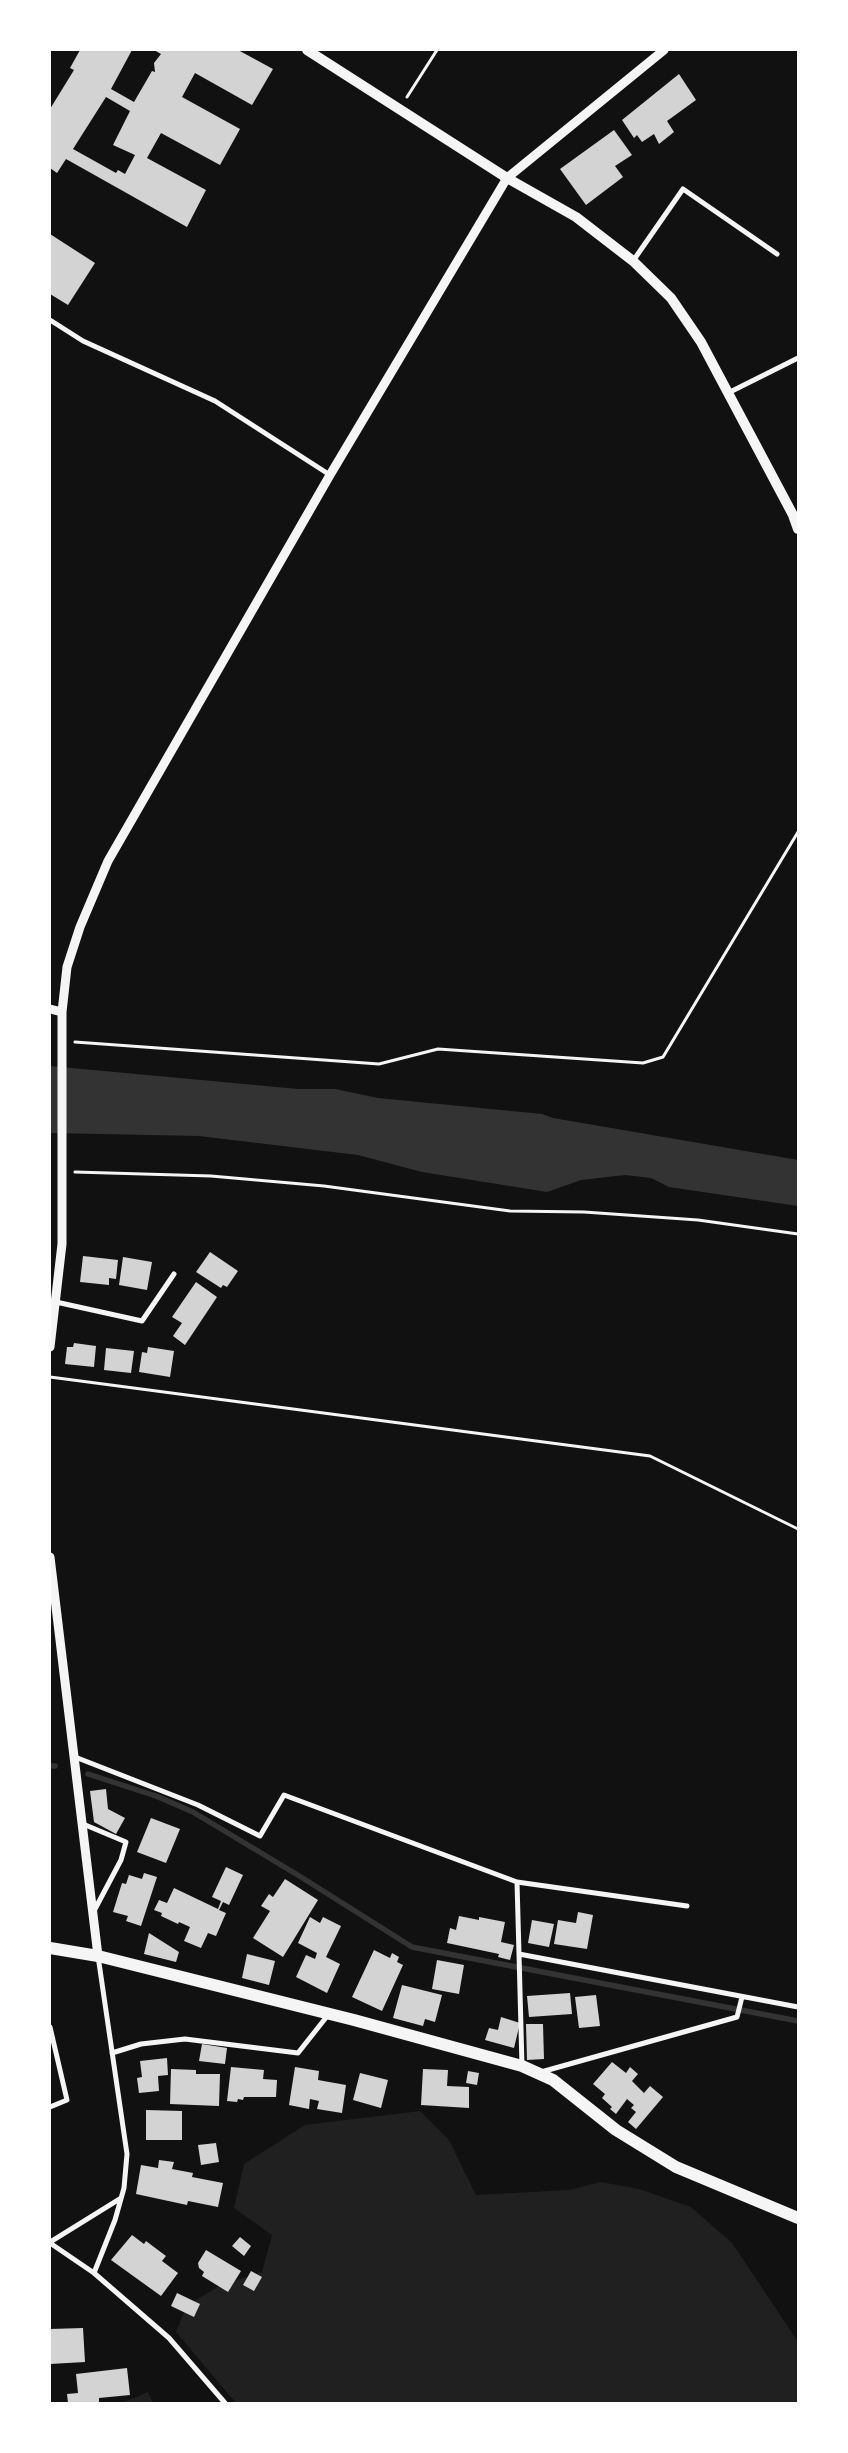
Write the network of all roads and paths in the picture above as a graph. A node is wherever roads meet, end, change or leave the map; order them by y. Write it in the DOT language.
graph roads {
  1 [pos="307,50"];
  2 [pos="437,50"];
  3 [pos="664,50"];
  4 [pos="400,108"];
  5 [pos="508,178"];
  6 [pos="777,254"];
  7 [pos="633,261"];
  8 [pos="50,320"];
  9 [pos="798,358"];
  10 [pos="727,394"];
  11 [pos="330,475"];
  12 [pos="796,512"];
  13 [pos="798,529"];
  14 [pos="798,832"];
  15 [pos="50,1009"];
  16 [pos="62,1012"];
  17 [pos="62,1041"];
  18 [pos="62,1172"];
  19 [pos="798,1234"];
  20 [pos="174,1274"];
  21 [pos="56,1302"];
  22 [pos="50,1347"];
  23 [pos="50,1377"];
  24 [pos="798,1529"];
  25 [pos="50,1557"];
  26 [pos="75,1757"];
  27 [pos="82,1824"];
  28 [pos="517,1882"];
  29 [pos="687,1906"];
  30 [pos="93,1914"];
  31 [pos="50,1948"];
  32 [pos="519,1954"];
  33 [pos="98,1956"];
  34 [pos="742,1997"];
  35 [pos="798,2007"];
  36 [pos="329,2014"];
  37 [pos="50,2027"];
  38 [pos="112,2053"];
  39 [pos="522,2066"];
  40 [pos="538,2073"];
  41 [pos="50,2107"];
  42 [pos="121,2198"];
  43 [pos="798,2218"];
  44 [pos="50,2242"];
  45 [pos="94,2273"];
  46 [pos="225,2403"];
  1 -- 4 [label="main road"];
  2 -- 4 [label="path"];
  3 -- 5 [label="street"];
  4 -- 5 [label="main road"];
  5 -- 7 [label="main road"];
  5 -- 11 [label="street"];
  6 -- 7 [label="street"];
  7 -- 10 [label="main road"];
  8 -- 11 [label="street"];
  9 -- 10 [label="street"];
  10 -- 12 [label="main road"];
  11 -- 16 [label="street"];
  12 -- 13 [label="main road"];
  14 -- 17 [label="path"];
  15 -- 16 [label="street"];
  16 -- 17 [label="street"];
  17 -- 18 [label="street"];
  18 -- 19 [label="path"];
  18 -- 21 [label="street"];
  20 -- 21 [label="street"];
  21 -- 22 [label="street"];
  23 -- 24 [label="path"];
  25 -- 26 [label="street"];
  26 -- 27 [label="street"];
  26 -- 28 [label="street"];
  27 -- 30 [label="street"];
  27 -- 30 [label="street"];
  28 -- 29 [label="street"];
  28 -- 32 [label="street"];
  30 -- 33 [label="street"];
  31 -- 33 [label="main road"];
  32 -- 34 [label="street"];
  32 -- 39 [label="street"];
  33 -- 36 [label="main road"];
  33 -- 38 [label="street"];
  34 -- 35 [label="street"];
  34 -- 40 [label="street"];
  36 -- 38 [label="street"];
  36 -- 39 [label="main road"];
  37 -- 41 [label="street"];
  38 -- 42 [label="street"];
  39 -- 40 [label="main road"];
  40 -- 43 [label="main road"];
  42 -- 44 [label="street"];
  42 -- 45 [label="street"];
  44 -- 45 [label="street"];
  45 -- 46 [label="street"];
}
